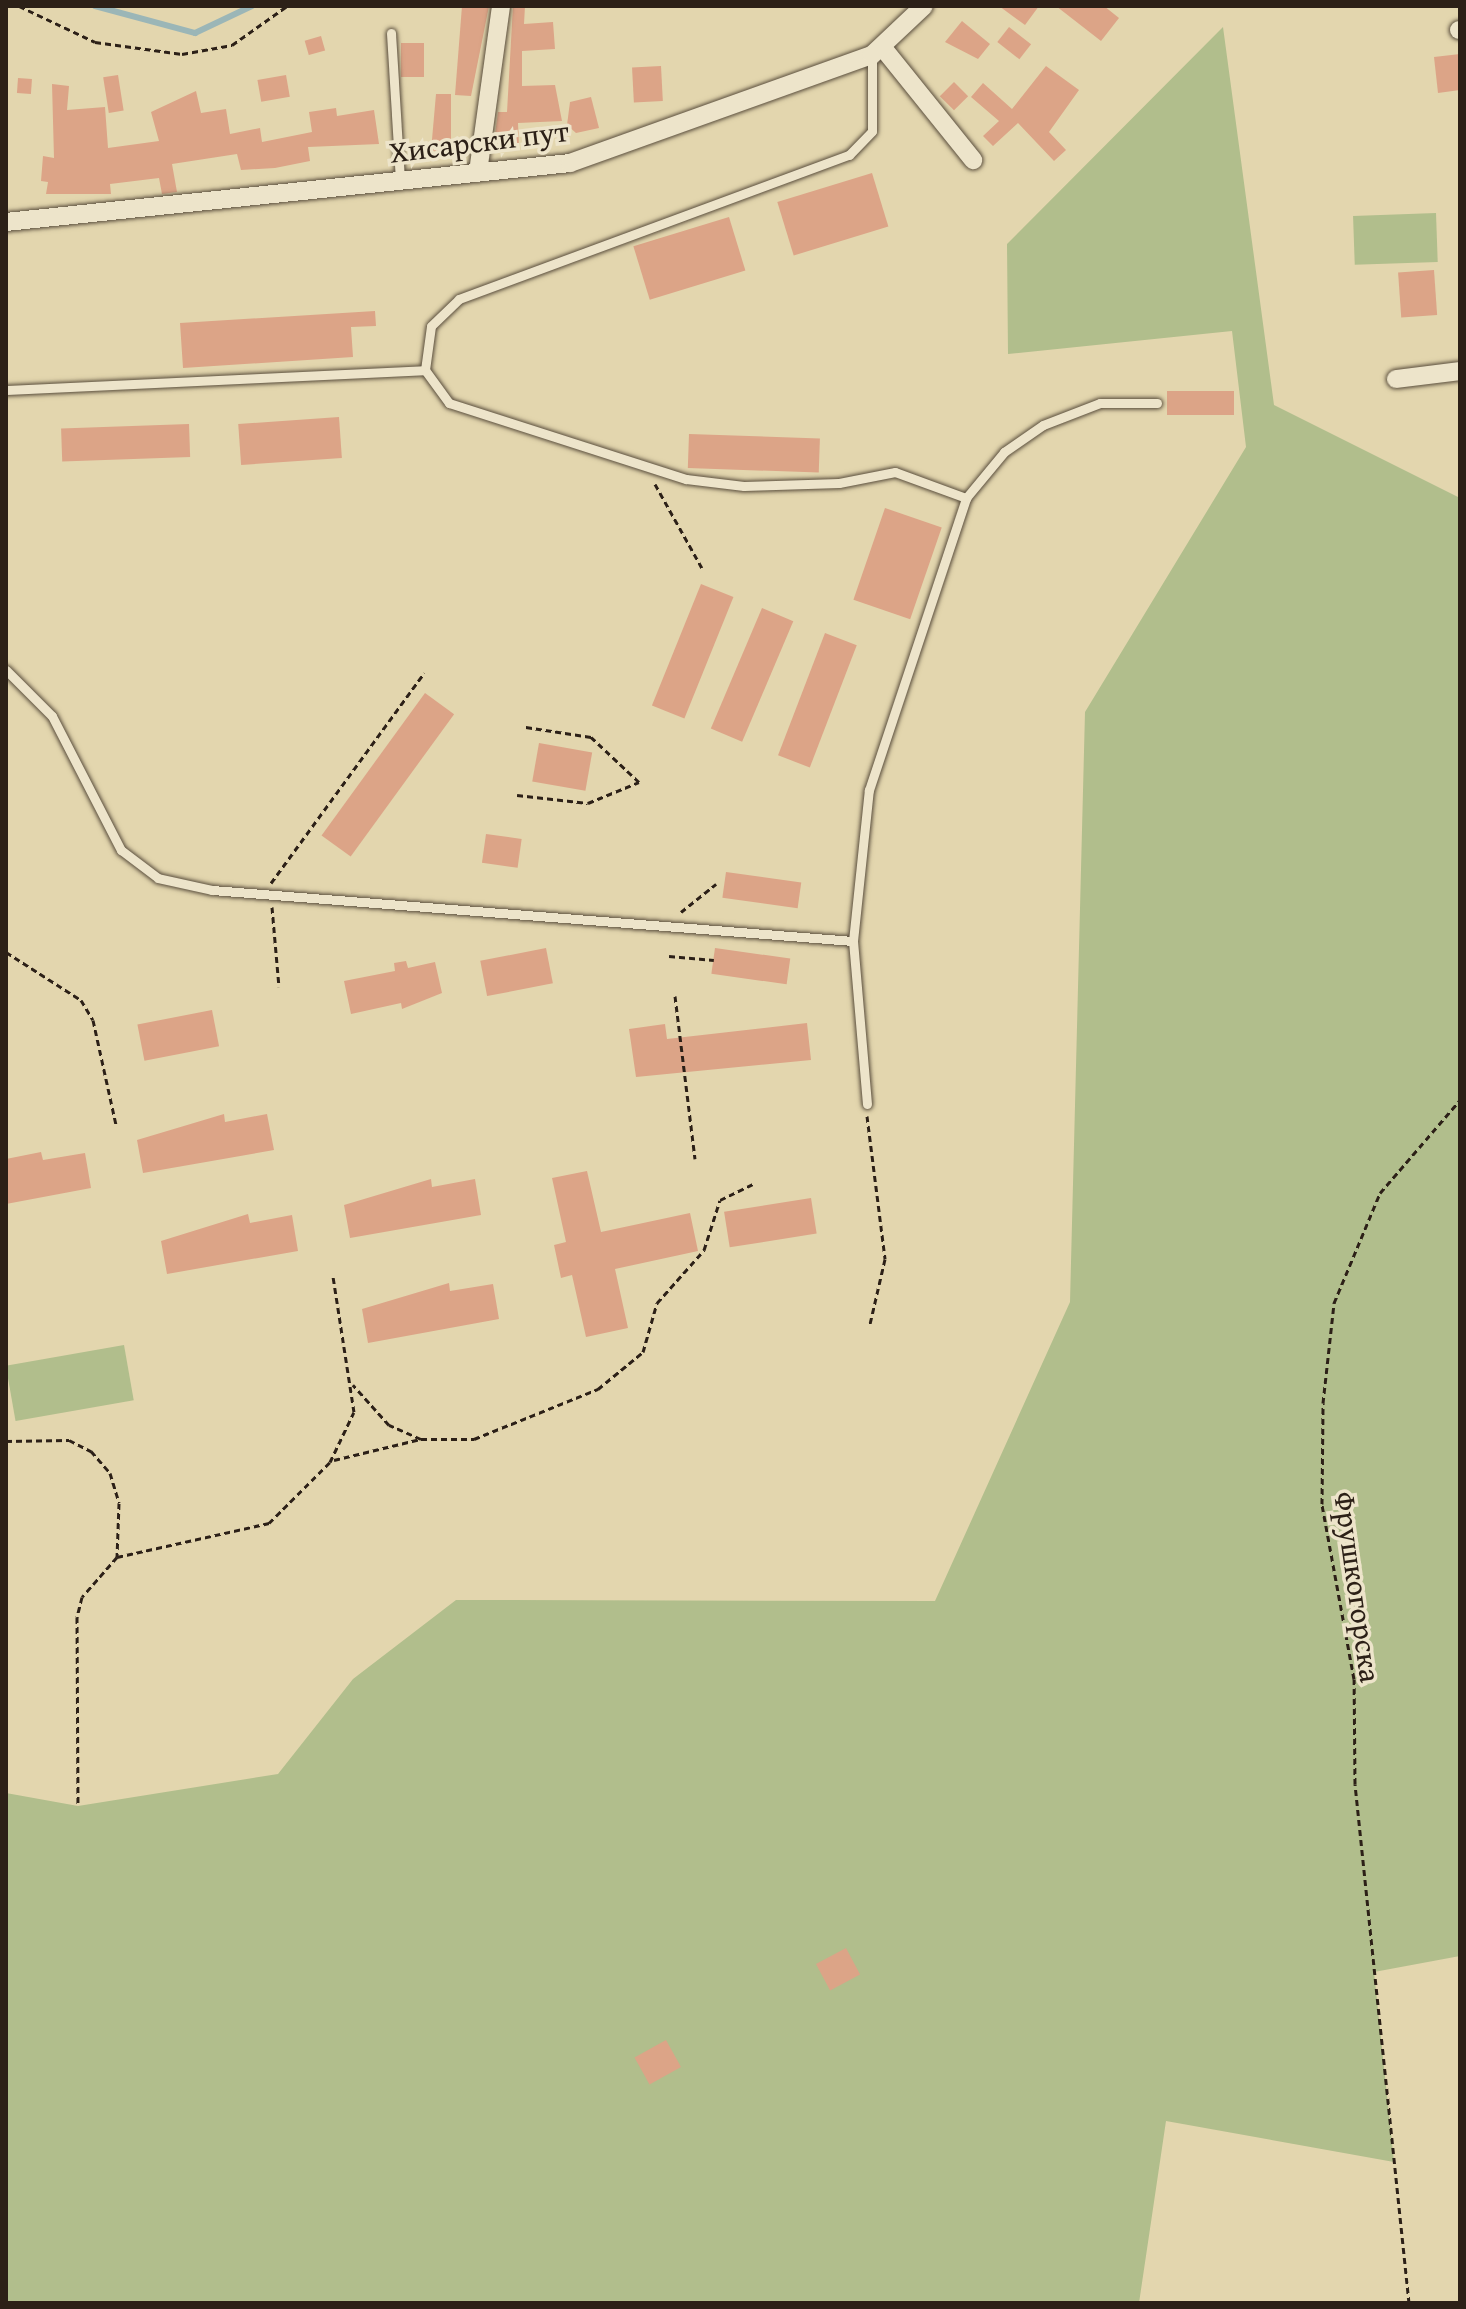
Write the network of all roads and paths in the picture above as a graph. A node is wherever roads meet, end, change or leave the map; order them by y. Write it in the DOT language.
graph roads {
  1 [pos="19,6"];
  2 [pos="124,6"];
  3 [pos="196,6"];
  4 [pos="287,6"];
  5 [pos="501,6"];
  6 [pos="924,6"];
  7 [pos="391,33"];
  8 [pos="878,52"];
  9 [pos="973,160"];
  10 [pos="478,172"];
  11 [pos="400,179"];
  12 [pos="6,222"];
  13 [pos="425,370"];
  14 [pos="1460,371"];
  15 [pos="1396,379"];
  16 [pos="6,390"];
  17 [pos="1157,403"];
  18 [pos="645,466"];
  19 [pos="966,498"];
  20 [pos="702,568"];
  21 [pos="6,670"];
  22 [pos="424,673"];
  23 [pos="526,727"];
  24 [pos="517,795"];
  25 [pos="716,884"];
  26 [pos="271,895"];
  27 [pos="664,926"];
  28 [pos="853,941"];
  29 [pos="6,952"];
  30 [pos="669,956"];
  31 [pos="714,960"];
  32 [pos="279,987"];
  33 [pos="675,996"];
  34 [pos="1460,1100"];
  35 [pos="867,1104"];
  36 [pos="116,1125"];
  37 [pos="695,1159"];
  38 [pos="753,1184"];
  39 [pos="333,1277"];
  40 [pos="870,1324"];
  41 [pos="351,1382"];
  42 [pos="421,1439"];
  43 [pos="6,1441"];
  44 [pos="330,1462"];
  45 [pos="117,1557"];
  46 [pos="78,1806"];
  47 [pos="1409,2303"];
  1 -- 4 [label="path"];
  2 -- 3 [label="path"];
  5 -- 10 [label="street"];
  6 -- 8 [label="street, Хисарски пут"];
  7 -- 11 [label="lane"];
  8 -- 9 [label="street"];
  8 -- 10 [label="street, Хисарски пут"];
  8 -- 13 [label="lane"];
  10 -- 11 [label="street, Хисарски пут"];
  11 -- 12 [label="street, Хисарски пут"];
  13 -- 16 [label="lane"];
  13 -- 18 [label="lane"];
  14 -- 15 [label="street"];
  17 -- 19 [label="lane"];
  18 -- 19 [label="lane"];
  18 -- 20 [label="path"];
  19 -- 28 [label="lane"];
  21 -- 26 [label="lane"];
  22 -- 26 [label="path"];
  23 -- 24 [label="path"];
  25 -- 27 [label="path"];
  26 -- 27 [label="lane"];
  26 -- 32 [label="path"];
  27 -- 28 [label="lane"];
  28 -- 35 [label="lane"];
  29 -- 36 [label="path"];
  30 -- 31 [label="path"];
  33 -- 37 [label="path"];
  34 -- 47 [label="path, Фрушкогорска"];
  35 -- 40 [label="path"];
  38 -- 42 [label="path"];
  39 -- 41 [label="path"];
  41 -- 42 [label="path"];
  41 -- 44 [label="path"];
  42 -- 44 [label="path"];
  43 -- 45 [label="path"];
  44 -- 45 [label="path"];
  45 -- 46 [label="path"];
}
